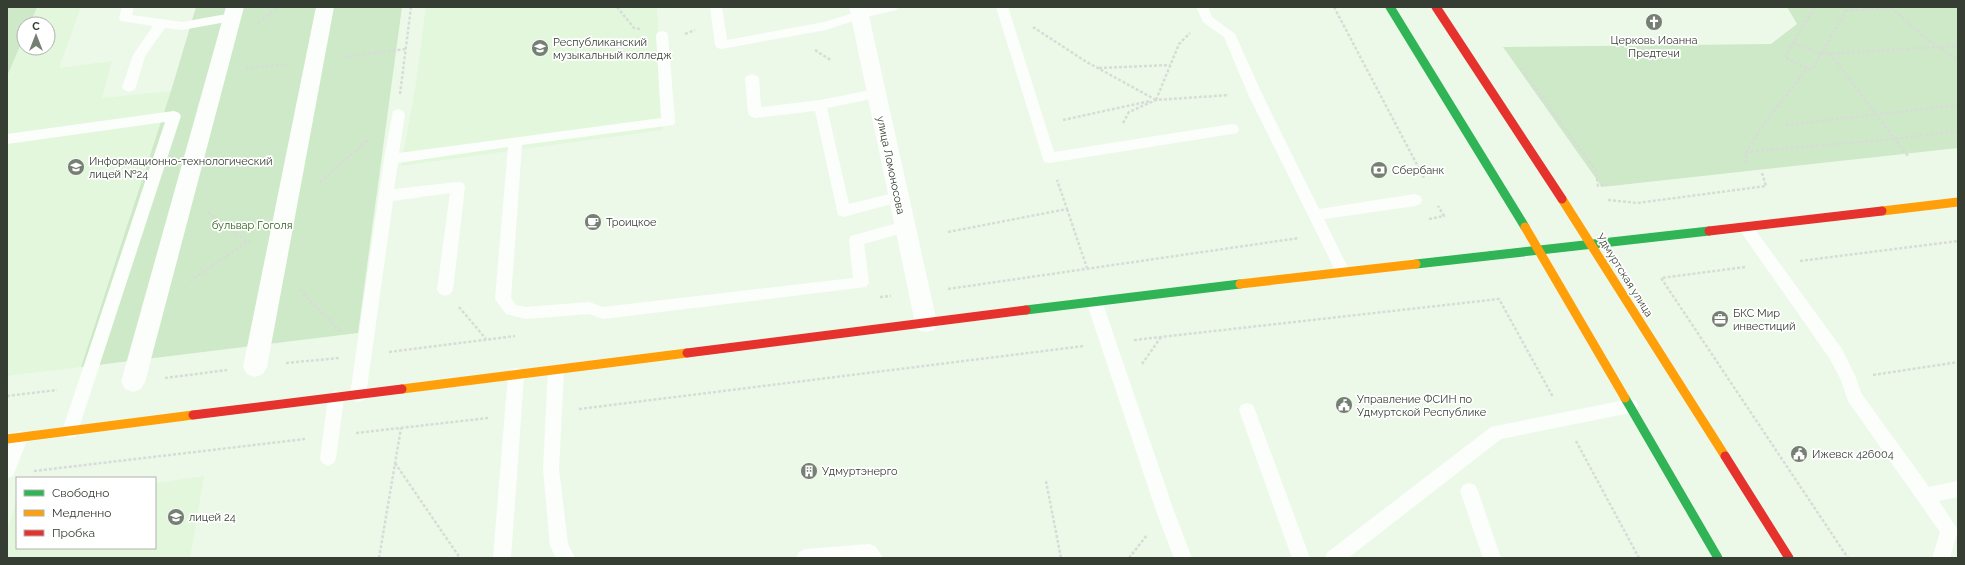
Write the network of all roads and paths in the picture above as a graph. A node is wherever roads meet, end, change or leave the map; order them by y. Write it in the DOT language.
graph roads {
  1 [pos="128,7"];
  2 [pos="325,7"];
  3 [pos="616,7"];
  4 [pos="716,7"];
  5 [pos="892,7"];
  6 [pos="1002,7"];
  7 [pos="1334,7"];
  8 [pos="1390,7"];
  9 [pos="1436,7"];
  10 [pos="1814,7"];
  11 [pos="1848,7"];
  12 [pos="1892,7"];
  13 [pos="859,10"];
  14 [pos="1846,11"];
  15 [pos="233,12"];
  16 [pos="1204,13"];
  17 [pos="718,21"];
  18 [pos="162,23"];
  19 [pos="1028,24"];
  20 [pos="662,39"];
  21 [pos="1794,43"];
  22 [pos="1958,46"];
  23 [pos="1937,48"];
  24 [pos="1821,54"];
  25 [pos="1830,54"];
  26 [pos="1958,60"];
  27 [pos="1170,65"];
  28 [pos="1098,68"];
  29 [pos="1521,68"];
  30 [pos="1808,68"];
  31 [pos="752,79"];
  32 [pos="128,87"];
  33 [pos="876,94"];
  34 [pos="1255,94"];
  35 [pos="1156,100"];
  36 [pos="820,104"];
  37 [pos="1958,104"];
  38 [pos="1875,113"];
  39 [pos="398,114"];
  40 [pos="1786,124"];
  41 [pos="1039,125"];
  42 [pos="1121,127"];
  43 [pos="1232,129"];
  44 [pos="1958,131"];
  45 [pos="7,139"];
  46 [pos="1894,139"];
  47 [pos="515,141"];
  48 [pos="1746,152"];
  49 [pos="1908,156"];
  50 [pos="1049,158"];
  51 [pos="391,159"];
  52 [pos="1746,163"];
  53 [pos="1762,173"];
  54 [pos="1426,182"];
  55 [pos="1611,183"];
  56 [pos="386,196"];
  57 [pos="898,197"];
  58 [pos="1415,200"];
  59 [pos="1608,200"];
  60 [pos="1958,202"];
  61 [pos="1436,203"];
  62 [pos="1067,209"];
  63 [pos="1316,215"];
  64 [pos="1444,216"];
  65 [pos="904,227"];
  66 [pos="1746,228"];
  67 [pos="948,232"];
  68 [pos="1958,241"];
  69 [pos="1591,244"];
  70 [pos="1539,250"];
  71 [pos="1772,264"];
  72 [pos="1087,268"];
  73 [pos="1343,272"];
  74 [pos="445,290"];
  75 [pos="1500,299"];
  76 [pos="1094,301"];
  77 [pos="926,324"];
  78 [pos="486,339"];
  79 [pos="1109,343"];
  80 [pos="1958,362"];
  81 [pos="255,367"];
  82 [pos="556,371"];
  83 [pos="516,375"];
  84 [pos="1872,376"];
  85 [pos="133,382"];
  86 [pos="358,395"];
  87 [pos="336,398"];
  88 [pos="1630,406"];
  89 [pos="1247,410"];
  90 [pos="553,412"];
  91 [pos="512,415"];
  92 [pos="401,428"];
  93 [pos="70,431"];
  94 [pos="332,436"];
  95 [pos="13,439"];
  96 [pos="328,458"];
  97 [pos="395,463"];
  98 [pos="7,471"];
  99 [pos="31,471"];
  100 [pos="1046,481"];
  101 [pos="1958,489"];
  102 [pos="1469,491"];
  103 [pos="1926,496"];
  104 [pos="1954,530"];
  105 [pos="379,558"];
  106 [pos="460,558"];
  107 [pos="502,558"];
  108 [pos="566,558"];
  109 [pos="805,558"];
  110 [pos="874,558"];
  111 [pos="1061,558"];
  112 [pos="1183,558"];
  113 [pos="1301,558"];
  114 [pos="1334,558"];
  115 [pos="1492,558"];
  116 [pos="1718,558"];
  117 [pos="1789,558"];
  118 [pos="1848,558"];
  119 [pos="1941,558"];
  1 -- 18 [label="lane"];
  2 -- 81 [label="street"];
  3 -- 20 [label="path"];
  4 -- 17 [label="lane"];
  5 -- 13 [label="lane"];
  6 -- 41 [label="lane"];
  7 -- 54 [label="path"];
  8 -- 70 [label="main road"];
  9 -- 69 [label="main road, Удмуртская улица"];
  10 -- 21 [label="path"];
  11 -- 14 [label="path"];
  12 -- 14 [label="path"];
  12 -- 23 [label="path"];
  13 -- 17 [label="lane"];
  13 -- 33 [label="street, улица Ломоносова"];
  14 -- 24 [label="path"];
  15 -- 18 [label="lane"];
  15 -- 85 [label="street"];
  16 -- 27 [label="path"];
  16 -- 34 [label="lane"];
  17 -- 20 [label="path"];
  18 -- 32 [label="lane"];
  19 -- 28 [label="path"];
  20 -- 47 [label="lane"];
  21 -- 24 [label="path"];
  21 -- 30 [label="path"];
  22 -- 23 [label="path"];
  23 -- 25 [label="path"];
  23 -- 26 [label="path"];
  24 -- 25 [label="path"];
  24 -- 30 [label="path"];
  25 -- 38 [label="path"];
  27 -- 28 [label="path"];
  27 -- 35 [label="path"];
  28 -- 35 [label="path"];
  29 -- 55 [label="path"];
  30 -- 48 [label="path"];
  31 -- 36 [label="lane"];
  33 -- 36 [label="lane"];
  33 -- 57 [label="street, улица Ломоносова"];
  34 -- 35 [label="path"];
  34 -- 63 [label="lane"];
  35 -- 41 [label="path"];
  35 -- 42 [label="path"];
  36 -- 57 [label="lane"];
  37 -- 38 [label="path"];
  38 -- 40 [label="path"];
  38 -- 46 [label="path"];
  39 -- 51 [label="lane"];
  41 -- 50 [label="lane"];
  43 -- 50 [label="lane"];
  44 -- 46 [label="path"];
  45 -- 93 [label="lane"];
  46 -- 48 [label="path"];
  46 -- 49 [label="path"];
  47 -- 51 [label="lane"];
  47 -- 65 [label="lane"];
  48 -- 52 [label="path"];
  50 -- 62 [label="path"];
  51 -- 56 [label="lane"];
  53 -- 59 [label="path"];
  56 -- 74 [label="lane"];
  56 -- 86 [label="lane"];
  57 -- 65 [label="street, улица Ломоносова"];
  58 -- 63 [label="lane"];
  60 -- 66 [label="main road"];
  61 -- 64 [label="path"];
  62 -- 67 [label="path"];
  62 -- 72 [label="path"];
  63 -- 73 [label="lane"];
  65 -- 77 [label="street, улица Ломоносова"];
  66 -- 69 [label="main road"];
  66 -- 71 [label="lane"];
  68 -- 71 [label="path"];
  69 -- 70 [label="main road"];
  69 -- 117 [label="main road, Удмуртская улица"];
  70 -- 73 [label="main road"];
  70 -- 88 [label="main road"];
  71 -- 103 [label="lane"];
  71 -- 118 [label="path"];
  73 -- 76 [label="main road"];
  74 -- 78 [label="path"];
  75 -- 79 [label="path"];
  76 -- 77 [label="main road"];
  76 -- 79 [label="lane"];
  77 -- 82 [label="main road"];
  79 -- 90 [label="path"];
  79 -- 112 [label="lane"];
  80 -- 84 [label="path"];
  82 -- 83 [label="main road"];
  82 -- 90 [label="lane"];
  83 -- 86 [label="main road"];
  83 -- 91 [label="lane"];
  86 -- 87 [label="main road"];
  87 -- 93 [label="main road"];
  87 -- 94 [label="lane"];
  88 -- 114 [label="lane"];
  88 -- 116 [label="main road"];
  89 -- 113 [label="lane"];
  90 -- 108 [label="lane"];
  91 -- 92 [label="path"];
  91 -- 107 [label="lane"];
  92 -- 94 [label="path"];
  92 -- 97 [label="path"];
  93 -- 95 [label="main road"];
  94 -- 96 [label="lane"];
  94 -- 99 [label="path"];
  95 -- 98 [label="lane"];
  97 -- 105 [label="path"];
  97 -- 106 [label="path"];
  100 -- 111 [label="path"];
  101 -- 103 [label="lane"];
  102 -- 115 [label="lane"];
  103 -- 104 [label="lane"];
  104 -- 119 [label="lane"];
  109 -- 110 [label="lane"];
}
